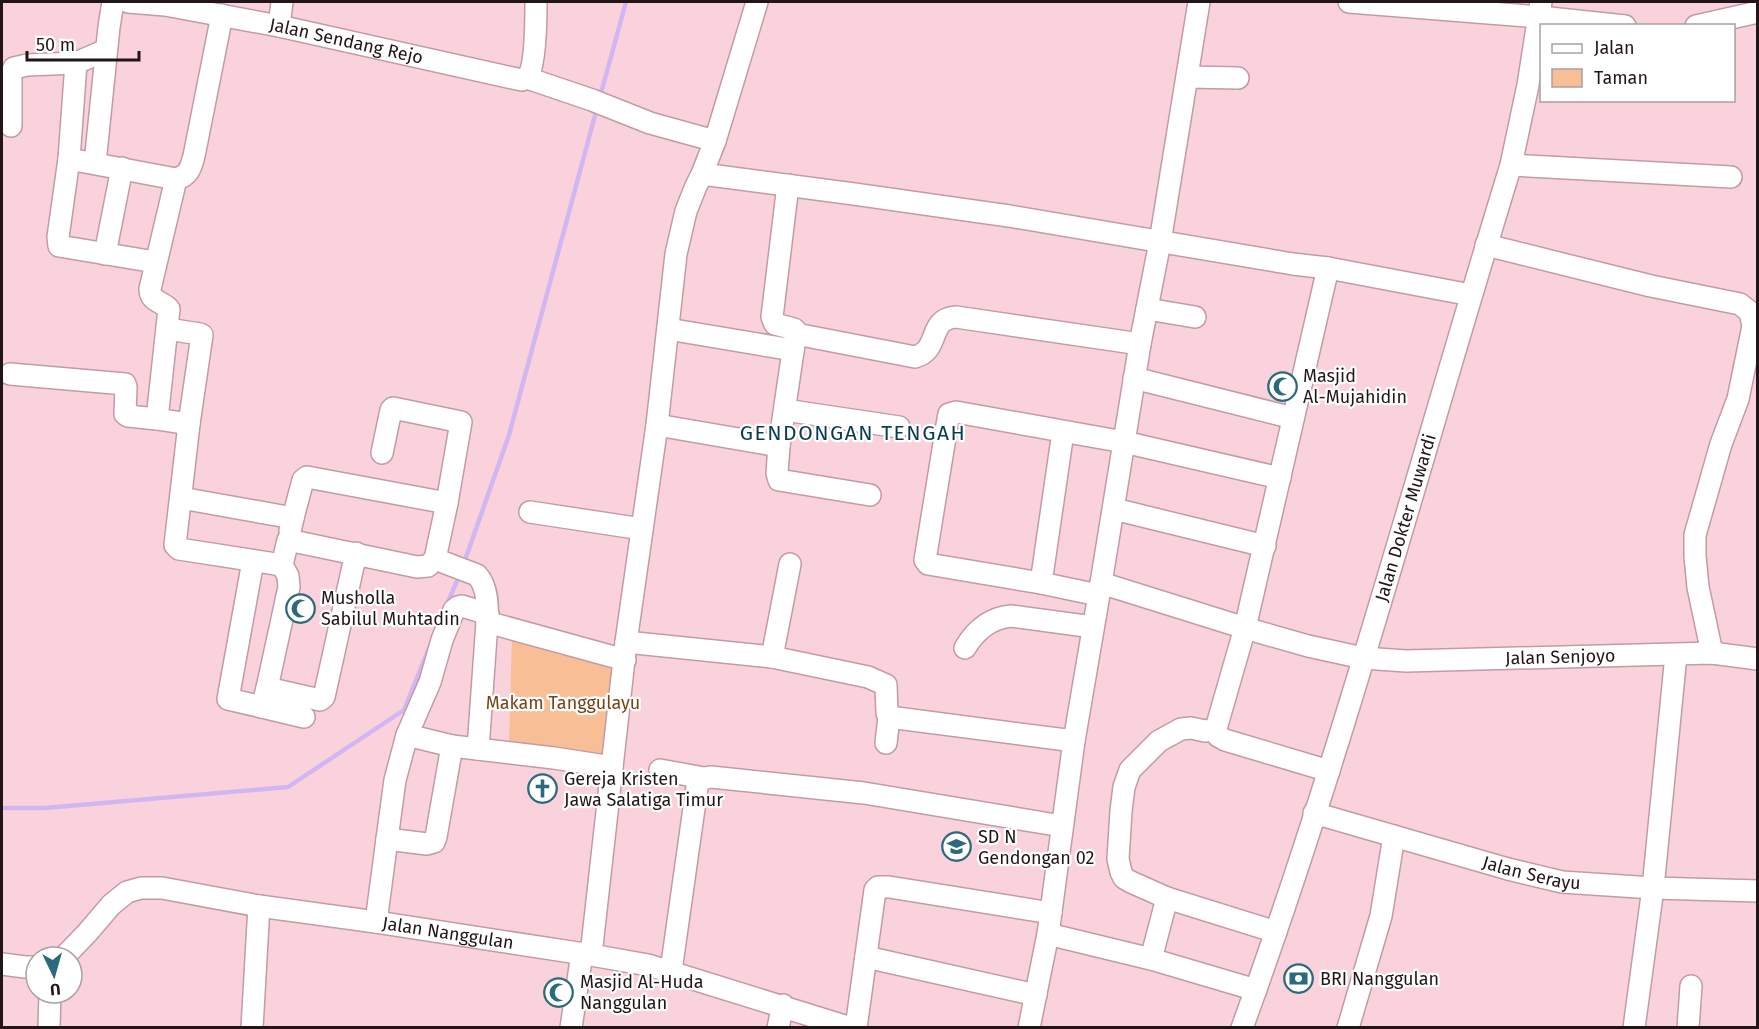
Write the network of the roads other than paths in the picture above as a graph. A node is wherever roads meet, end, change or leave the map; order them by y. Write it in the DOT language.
graph roads {
  1 [pos="113,2"];
  2 [pos="128,2"];
  3 [pos="282,2"];
  4 [pos="536,2"];
  5 [pos="757,2"];
  6 [pos="1199,2"];
  7 [pos="1349,2"];
  8 [pos="165,3"];
  9 [pos="1540,9"];
  10 [pos="1758,12"];
  11 [pos="222,15"];
  12 [pos="1615,24"];
  13 [pos="1705,24"];
  14 [pos="279,26"];
  15 [pos="106,51"];
  16 [pos="76,63"];
  17 [pos="1188,77"];
  18 [pos="527,78"];
  19 [pos="1238,78"];
  20 [pos="11,126"];
  21 [pos="715,141"];
  22 [pos="69,159"];
  23 [pos="94,163"];
  24 [pos="1511,165"];
  25 [pos="122,168"];
  26 [pos="702,174"];
  27 [pos="1731,177"];
  28 [pos="176,179"];
  29 [pos="788,185"];
  30 [pos="1160,242"];
  31 [pos="1486,245"];
  32 [pos="105,254"];
  33 [pos="155,262"];
  34 [pos="1328,268"];
  35 [pos="1471,295"];
  36 [pos="1148,309"];
  37 [pos="1195,317"];
  38 [pos="167,328"];
  39 [pos="668,329"];
  40 [pos="794,342"];
  41 [pos="1140,344"];
  42 [pos="10,374"];
  43 [pos="1134,378"];
  44 [pos="785,410"];
  45 [pos="1293,418"];
  46 [pos="157,419"];
  47 [pos="189,424"];
  48 [pos="657,425"];
  49 [pos="899,427"];
  50 [pos="1063,432"];
  51 [pos="1124,442"];
  52 [pos="779,446"];
  53 [pos="382,453"];
  54 [pos="1280,478"];
  55 [pos="870,495"];
  56 [pos="181,498"];
  57 [pos="447,503"];
  58 [pos="1114,508"];
  59 [pos="530,512"];
  60 [pos="293,518"];
  61 [pos="642,529"];
  62 [pos="288,540"];
  63 [pos="1265,546"];
  64 [pos="356,553"];
  65 [pos="435,559"];
  66 [pos="253,561"];
  67 [pos="790,564"];
  68 [pos="282,565"];
  69 [pos="1041,583"];
  70 [pos="1099,589"];
  71 [pos="488,618"];
  72 [pos="1088,626"];
  73 [pos="1245,628"];
  74 [pos="965,648"];
  75 [pos="625,651"];
  76 [pos="1712,653"];
  77 [pos="1677,655"];
  78 [pos="772,657"];
  79 [pos="1364,658"];
  80 [pos="1758,659"];
  81 [pos="264,697"];
  82 [pos="304,717"];
  83 [pos="889,717"];
  84 [pos="1214,730"];
  85 [pos="407,735"];
  86 [pos="1074,741"];
  87 [pos="886,743"];
  88 [pos="452,746"];
  89 [pos="478,749"];
  90 [pos="612,767"];
  91 [pos="660,770"];
  92 [pos="1329,771"];
  93 [pos="704,778"];
  94 [pos="1314,813"];
  95 [pos="1062,826"];
  96 [pos="1394,836"];
  97 [pos="387,839"];
  98 [pos="1653,888"];
  99 [pos="1758,891"];
  100 [pos="1167,898"];
  101 [pos="259,906"];
  102 [pos="376,922"];
  103 [pos="1049,924"];
  104 [pos="1276,932"];
  105 [pos="75,945"];
  106 [pos="586,954"];
  107 [pos="866,957"];
  108 [pos="1151,959"];
  109 [pos="2,964"];
  110 [pos="24,967"];
  111 [pos="671,971"];
  112 [pos="1691,986"];
  113 [pos="1256,990"];
  114 [pos="1036,995"];
  115 [pos="50,1005"];
  116 [pos="783,1005"];
  117 [pos="849,1027"];
  118 [pos="49,1028"];
  119 [pos="252,1028"];
  120 [pos="571,1028"];
  121 [pos="778,1028"];
  122 [pos="1029,1028"];
  123 [pos="1242,1028"];
  124 [pos="1348,1028"];
  125 [pos="1634,1028"];
  126 [pos="1688,1028"];
  1 -- 15 [label="street"];
  2 -- 8 [label="street, Jalan Sendang Rejo"];
  3 -- 14 [label="street"];
  4 -- 18 [label="street"];
  5 -- 21 [label="street"];
  6 -- 17 [label="street"];
  7 -- 9 [label="street"];
  8 -- 11 [label="street, Jalan Sendang Rejo"];
  9 -- 12 [label="street"];
  9 -- 24 [label="street, Jalan Dokter Muwardi"];
  10 -- 13 [label="street"];
  11 -- 14 [label="street, Jalan Sendang Rejo"];
  11 -- 28 [label="street"];
  14 -- 18 [label="street, Jalan Sendang Rejo"];
  15 -- 16 [label="street"];
  15 -- 23 [label="street"];
  16 -- 20 [label="street"];
  16 -- 22 [label="street"];
  17 -- 19 [label="street"];
  17 -- 30 [label="street"];
  18 -- 21 [label="street, Jalan Sendang Rejo"];
  21 -- 26 [label="street"];
  22 -- 23 [label="street"];
  22 -- 32 [label="street"];
  23 -- 25 [label="street"];
  24 -- 27 [label="street"];
  24 -- 31 [label="street, Jalan Dokter Muwardi"];
  25 -- 28 [label="street"];
  25 -- 32 [label="street"];
  26 -- 29 [label="street"];
  26 -- 39 [label="street"];
  28 -- 33 [label="street"];
  29 -- 30 [label="street"];
  29 -- 40 [label="street"];
  30 -- 34 [label="street"];
  30 -- 36 [label="street"];
  31 -- 35 [label="street, Jalan Dokter Muwardi"];
  31 -- 76 [label="street"];
  32 -- 33 [label="street"];
  33 -- 38 [label="street"];
  34 -- 35 [label="street"];
  34 -- 45 [label="street"];
  35 -- 79 [label="street, Jalan Dokter Muwardi"];
  36 -- 37 [label="street"];
  36 -- 41 [label="street"];
  38 -- 46 [label="street"];
  38 -- 47 [label="street"];
  39 -- 40 [label="street"];
  39 -- 48 [label="street"];
  40 -- 41 [label="street"];
  40 -- 44 [label="street"];
  41 -- 43 [label="street"];
  42 -- 46 [label="street"];
  43 -- 45 [label="street"];
  43 -- 51 [label="street"];
  44 -- 49 [label="street"];
  44 -- 52 [label="street"];
  45 -- 54 [label="street"];
  46 -- 47 [label="street"];
  47 -- 56 [label="street"];
  48 -- 52 [label="street"];
  48 -- 61 [label="street"];
  50 -- 51 [label="street"];
  50 -- 69 [label="street"];
  50 -- 69 [label="street, Jalan Senjoyo"];
  51 -- 54 [label="street"];
  51 -- 58 [label="street"];
  52 -- 55 [label="street"];
  53 -- 57 [label="street"];
  54 -- 63 [label="street"];
  56 -- 60 [label="street"];
  56 -- 66 [label="street"];
  57 -- 60 [label="street"];
  57 -- 65 [label="street"];
  58 -- 63 [label="street"];
  58 -- 70 [label="street"];
  59 -- 61 [label="street"];
  60 -- 62 [label="street"];
  61 -- 75 [label="street"];
  62 -- 64 [label="street"];
  62 -- 68 [label="street"];
  63 -- 73 [label="street"];
  64 -- 65 [label="street"];
  64 -- 81 [label="street"];
  65 -- 71 [label="street"];
  66 -- 68 [label="street"];
  66 -- 81 [label="street"];
  67 -- 78 [label="street"];
  68 -- 81 [label="street"];
  69 -- 70 [label="street, Jalan Senjoyo"];
  70 -- 72 [label="street"];
  70 -- 73 [label="street, Jalan Senjoyo"];
  71 -- 75 [label="street"];
  71 -- 85 [label="street"];
  71 -- 89 [label="street"];
  72 -- 74 [label="street"];
  72 -- 86 [label="street"];
  73 -- 79 [label="street, Jalan Senjoyo"];
  73 -- 84 [label="street"];
  75 -- 78 [label="street"];
  75 -- 90 [label="street"];
  76 -- 77 [label="street, Jalan Senjoyo"];
  76 -- 80 [label="street, Jalan Senjoyo"];
  77 -- 79 [label="street, Jalan Senjoyo"];
  77 -- 98 [label="street"];
  78 -- 83 [label="street"];
  79 -- 92 [label="street, Jalan Dokter Muwardi"];
  81 -- 82 [label="street"];
  83 -- 86 [label="street"];
  83 -- 87 [label="street"];
  84 -- 92 [label="street"];
  84 -- 100 [label="street"];
  85 -- 88 [label="street"];
  85 -- 97 [label="street"];
  86 -- 95 [label="street"];
  88 -- 89 [label="street"];
  88 -- 97 [label="street"];
  89 -- 90 [label="street"];
  90 -- 106 [label="street"];
  91 -- 93 [label="street"];
  92 -- 94 [label="street, Jalan Dokter Muwardi"];
  93 -- 95 [label="street"];
  93 -- 111 [label="street"];
  94 -- 96 [label="street, Jalan Serayu"];
  94 -- 104 [label="street, Jalan Dokter Muwardi"];
  95 -- 103 [label="street"];
  96 -- 98 [label="street, Jalan Serayu"];
  96 -- 124 [label="street"];
  97 -- 102 [label="street"];
  98 -- 99 [label="street, Jalan Serayu"];
  98 -- 125 [label="street"];
  100 -- 104 [label="street"];
  100 -- 108 [label="street"];
  101 -- 102 [label="street, Jalan Nanggulan"];
  101 -- 105 [label="street, Jalan Nanggulan"];
  101 -- 119 [label="street"];
  102 -- 106 [label="street, Jalan Nanggulan"];
  103 -- 107 [label="street"];
  103 -- 108 [label="street"];
  103 -- 114 [label="street"];
  104 -- 113 [label="street, Jalan Dokter Muwardi"];
  106 -- 111 [label="street, Jalan Nanggulan"];
  106 -- 120 [label="street"];
  107 -- 114 [label="street"];
  107 -- 117 [label="street"];
  108 -- 113 [label="street"];
  109 -- 110 [label="street"];
  111 -- 116 [label="street, Jalan Nanggulan"];
  112 -- 126 [label="street"];
  113 -- 123 [label="street, Jalan Dokter Muwardi"];
  114 -- 122 [label="street"];
  115 -- 118 [label="street"];
  116 -- 117 [label="street, Jalan Nanggulan"];
  116 -- 121 [label="street"];
}
